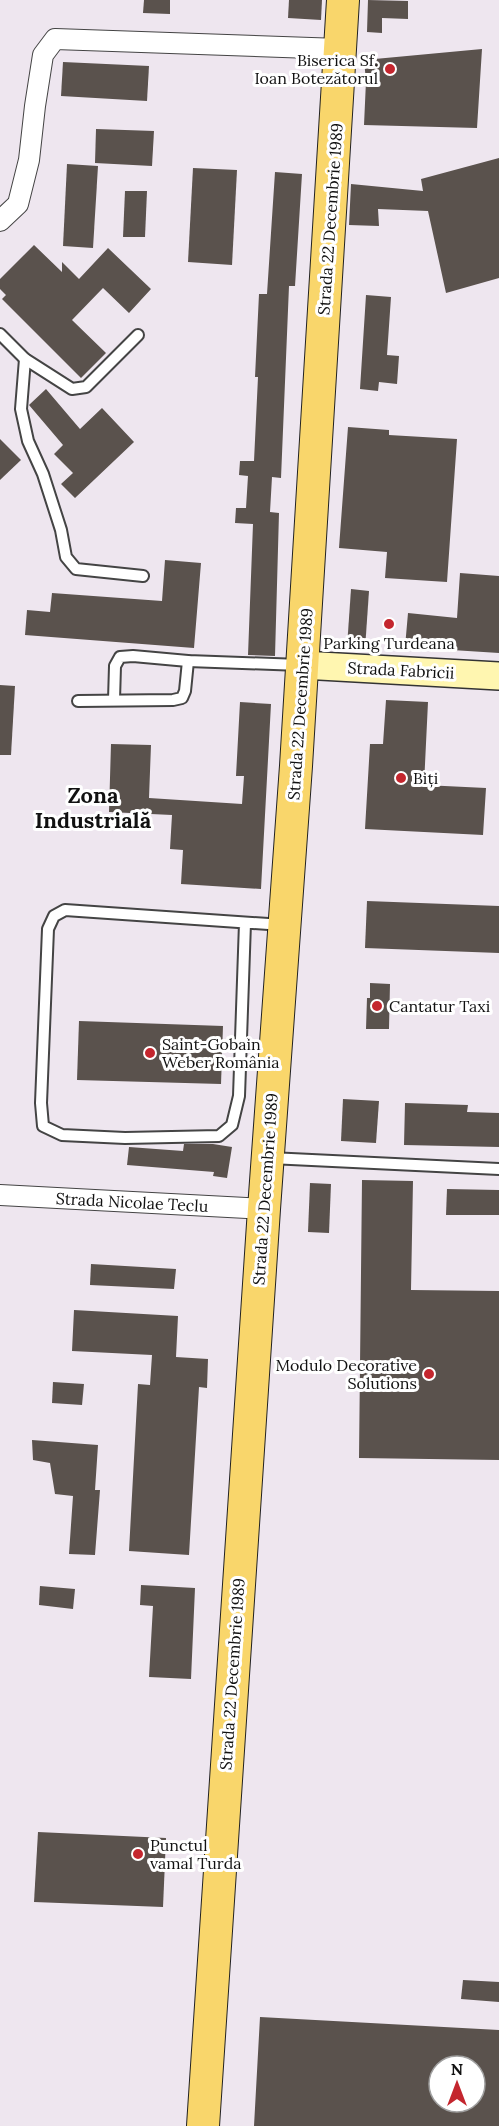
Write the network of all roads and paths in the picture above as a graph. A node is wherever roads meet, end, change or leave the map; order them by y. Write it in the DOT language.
graph roads {
  1 [pos="343,0"];
  2 [pos="340,49"];
  3 [pos="0,221"];
  4 [pos="0,334"];
  5 [pos="138,335"];
  6 [pos="25,359"];
  7 [pos="143,576"];
  8 [pos="188,661"];
  9 [pos="302,665"];
  10 [pos="499,676"];
  11 [pos="114,700"];
  12 [pos="78,701"];
  13 [pos="245,923"];
  14 [pos="284,925"];
  15 [pos="267,1158"];
  16 [pos="499,1168"];
  17 [pos="0,1195"];
  18 [pos="264,1209"];
  19 [pos="203,2126"];
  1 -- 2 [label="main road, Strada 22 Decembrie 1989"];
  2 -- 3 [label="street"];
  2 -- 9 [label="main road, Strada 22 Decembrie 1989"];
  4 -- 6 [label="lane"];
  5 -- 6 [label="lane"];
  6 -- 7 [label="lane"];
  8 -- 9 [label="lane"];
  8 -- 11 [label="lane"];
  8 -- 11 [label="lane"];
  9 -- 10 [label="street, Strada Fabricii"];
  9 -- 14 [label="main road, Strada 22 Decembrie 1989"];
  11 -- 12 [label="lane"];
  13 -- 13 [label="lane"];
  13 -- 14 [label="lane"];
  14 -- 15 [label="main road, Strada 22 Decembrie 1989"];
  15 -- 16 [label="lane"];
  15 -- 18 [label="main road, Strada 22 Decembrie 1989"];
  17 -- 18 [label="street, Strada Nicolae Teclu"];
  18 -- 19 [label="main road, Strada 22 Decembrie 1989"];
}
